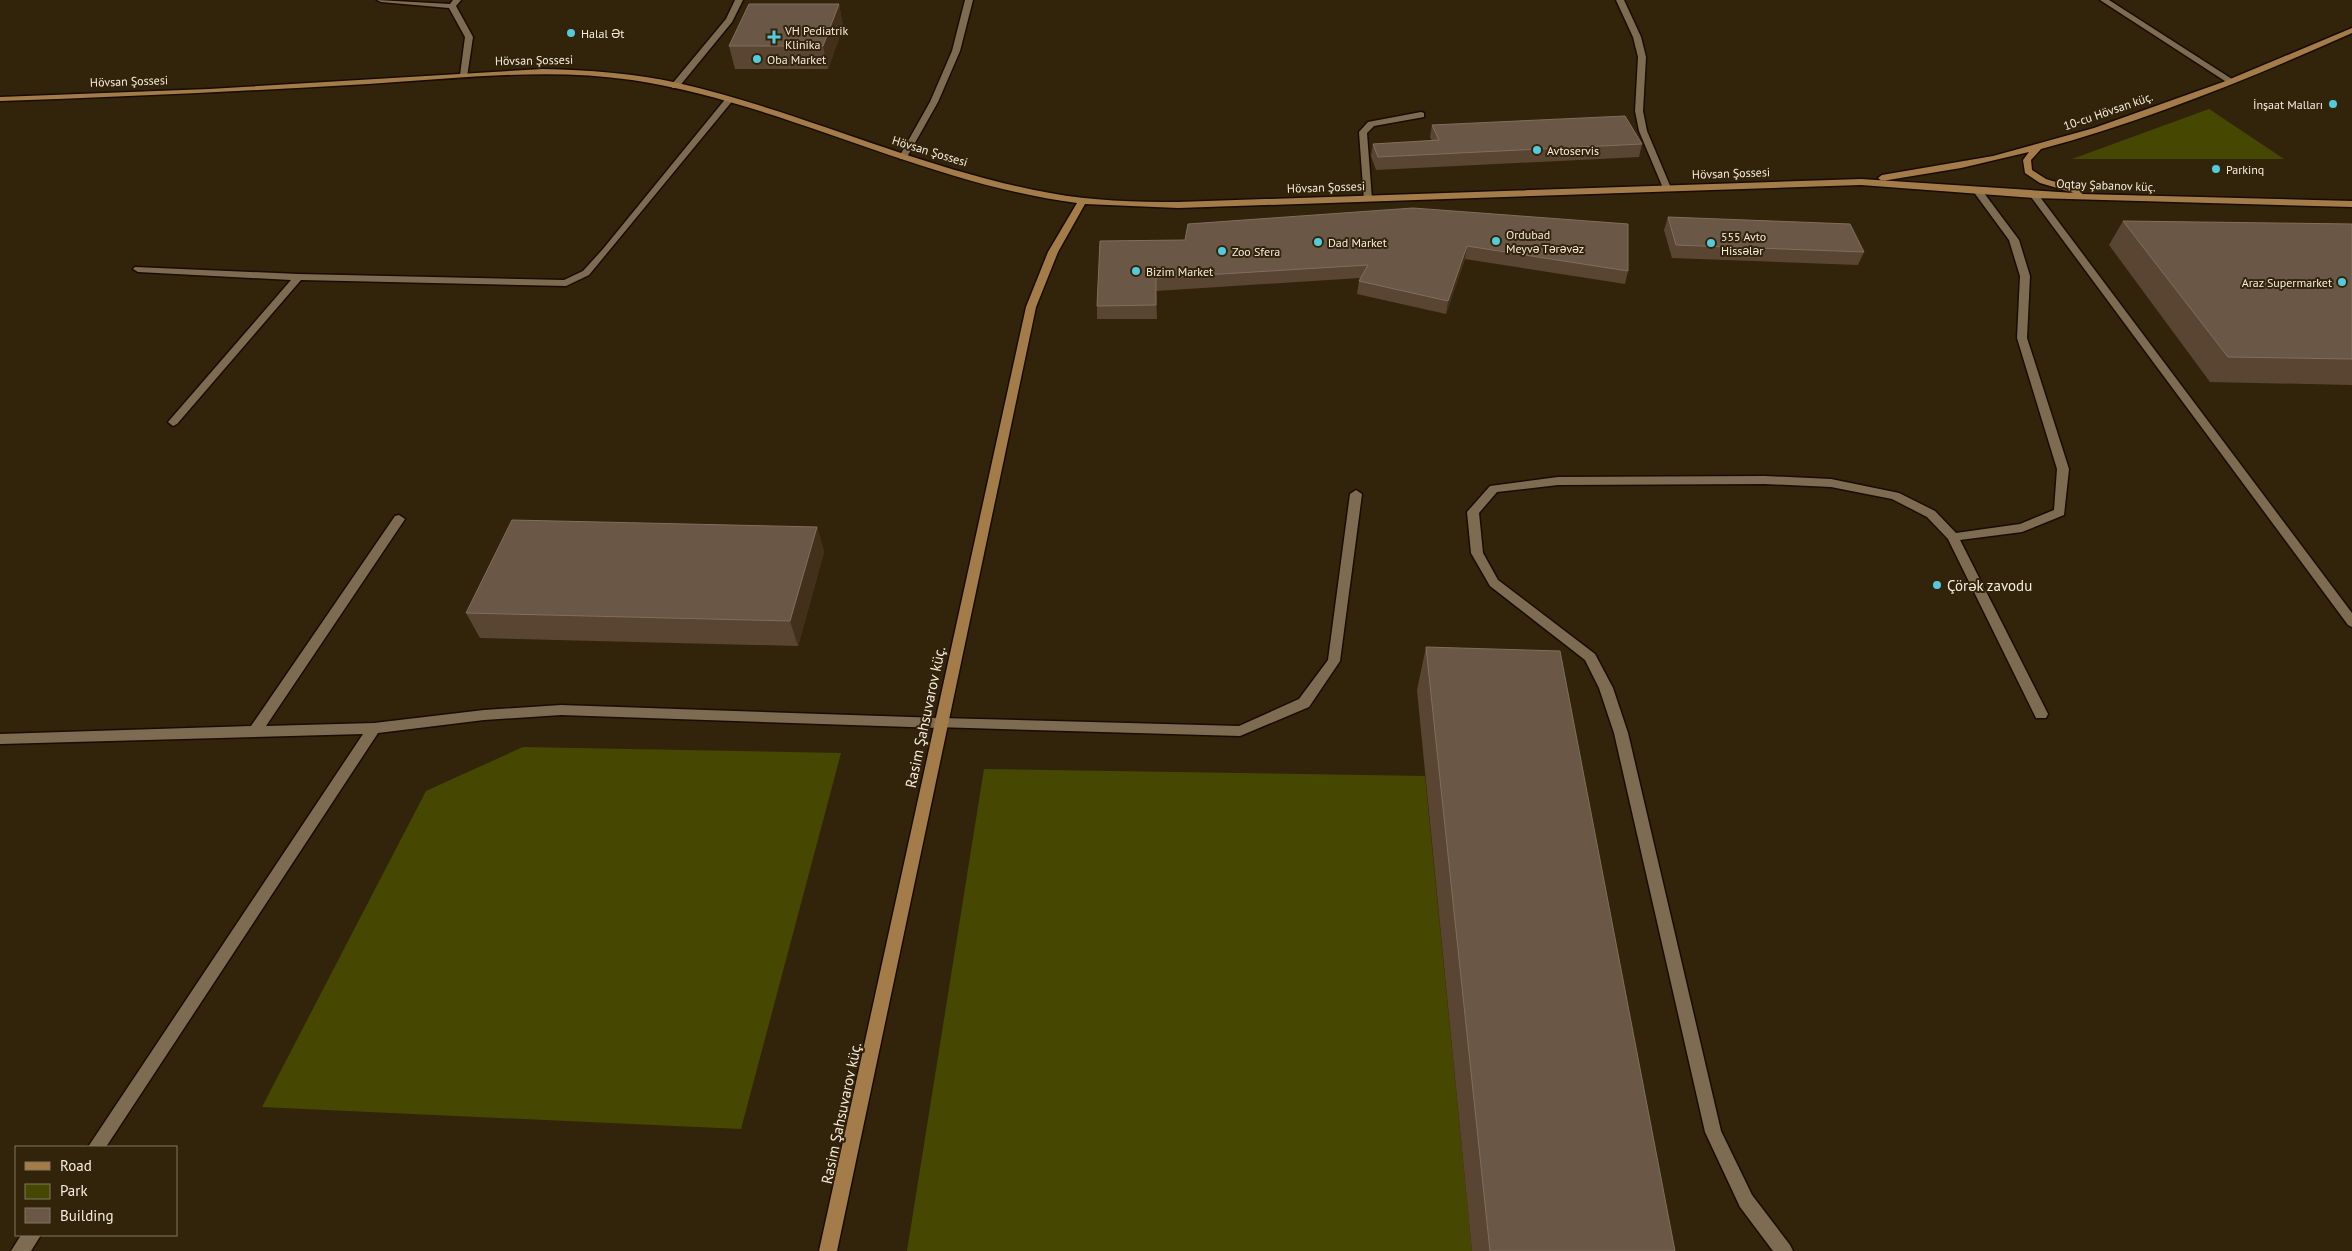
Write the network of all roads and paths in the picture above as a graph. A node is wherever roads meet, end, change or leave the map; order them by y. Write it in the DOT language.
graph roads {
  1 [pos="381,0"];
  2 [pos="739,0"];
  3 [pos="969,0"];
  4 [pos="1620,0"];
  5 [pos="2104,0"];
  6 [pos="454,3"];
  7 [pos="2352,30"];
  8 [pos="464,75"];
  9 [pos="2231,81"];
  10 [pos="675,86"];
  11 [pos="0,99"];
  12 [pos="730,99"];
  13 [pos="1421,115"];
  14 [pos="2039,146"];
  15 [pos="903,157"];
  16 [pos="1861,182"];
  17 [pos="1666,188"];
  18 [pos="1978,191"];
  19 [pos="2034,196"];
  20 [pos="2101,197"];
  21 [pos="1367,198"];
  22 [pos="1083,200"];
  23 [pos="2352,204"];
  24 [pos="138,269"];
  25 [pos="298,277"];
  26 [pos="173,422"];
  27 [pos="1356,494"];
  28 [pos="399,519"];
  29 [pos="1953,537"];
  30 [pos="2352,622"];
  31 [pos="2041,714"];
  32 [pos="940,723"];
  33 [pos="374,728"];
  34 [pos="255,732"];
  35 [pos="0,739"];
  36 [pos="97,1146"];
  37 [pos="31,1236"];
  38 [pos="20,1251"];
  39 [pos="828,1251"];
  40 [pos="1784,1251"];
  1 -- 6 [label="street"];
  2 -- 10 [label="street"];
  3 -- 15 [label="street"];
  4 -- 17 [label="street"];
  5 -- 9 [label="street"];
  6 -- 8 [label="street"];
  7 -- 9 [label="main road, 10-cu Hövsan küç."];
  8 -- 10 [label="main road, Hövsan Şossesi"];
  8 -- 11 [label="main road, Hövsan Şossesi"];
  9 -- 14 [label="main road, 10-cu Hövsan küç."];
  10 -- 12 [label="main road, Hövsan Şossesi"];
  12 -- 15 [label="main road, Hövsan Şossesi"];
  12 -- 25 [label="street"];
  13 -- 21 [label="street"];
  14 -- 16 [label="main road, 10-cu Hövsan küç."];
  14 -- 20 [label="main road"];
  15 -- 22 [label="main road, Hövsan Şossesi"];
  16 -- 17 [label="main road, Hövsan Şossesi"];
  16 -- 18 [label="main road, Oqtay Şabanov küç."];
  17 -- 21 [label="main road, Hövsan Şossesi"];
  18 -- 19 [label="main road, Oqtay Şabanov küç."];
  18 -- 29 [label="street"];
  19 -- 20 [label="main road, Oqtay Şabanov küç."];
  19 -- 30 [label="street"];
  20 -- 23 [label="main road, Oqtay Şabanov küç."];
  21 -- 22 [label="main road, Hövsan Şossesi"];
  22 -- 32 [label="main road, Rasim Şahsuvarov küç."];
  24 -- 25 [label="street"];
  25 -- 26 [label="street"];
  27 -- 32 [label="street"];
  28 -- 34 [label="street"];
  29 -- 31 [label="street"];
  29 -- 40 [label="street"];
  32 -- 33 [label="street"];
  32 -- 39 [label="main road, Rasim Şahsuvarov küç."];
  33 -- 34 [label="street"];
  33 -- 36 [label="street"];
  34 -- 35 [label="street"];
  37 -- 38 [label="street"];
}
